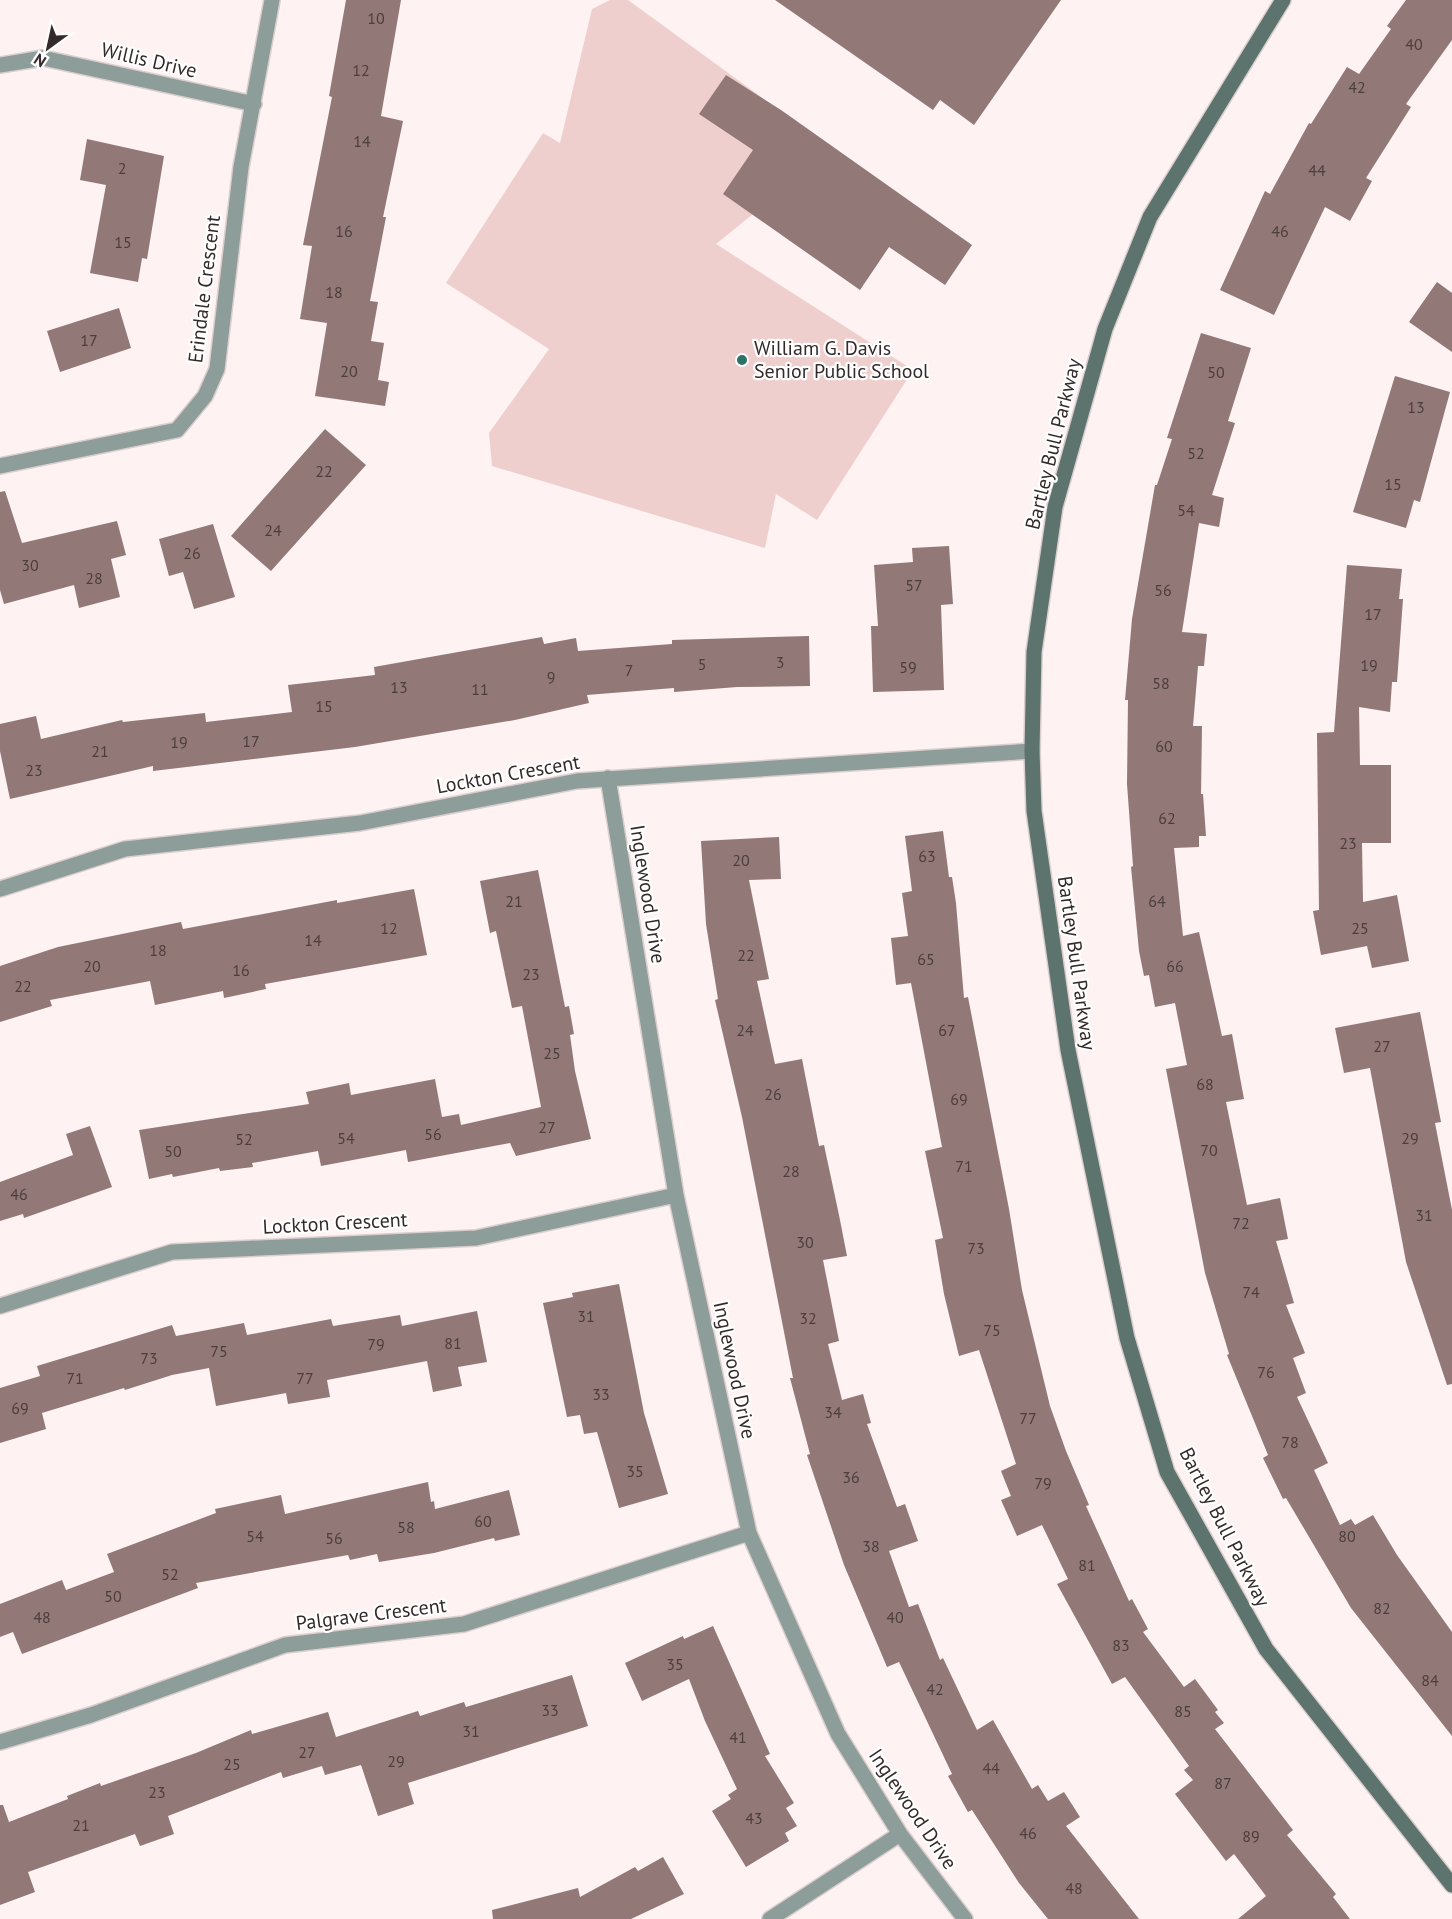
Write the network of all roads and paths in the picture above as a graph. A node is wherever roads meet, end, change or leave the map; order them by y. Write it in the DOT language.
graph roads {
  1 [pos="272,0"];
  2 [pos="1283,0"];
  3 [pos="0,65"];
  4 [pos="254,104"];
  5 [pos="0,466"];
  6 [pos="1032,751"];
  7 [pos="608,778"];
  8 [pos="0,889"];
  9 [pos="676,1195"];
  10 [pos="0,1306"];
  11 [pos="749,1533"];
  12 [pos="0,1742"];
  13 [pos="900,1834"];
  14 [pos="1452,1885"];
  15 [pos="770,1919"];
  16 [pos="965,1919"];
  1 -- 4 [label="street, Erindale Crescent"];
  2 -- 6 [label="street, Bartley Bull Parkway"];
  3 -- 4 [label="street, Willis Drive"];
  4 -- 5 [label="street, Erindale Crescent"];
  6 -- 7 [label="street, Lockton Crescent"];
  6 -- 14 [label="street, Bartley Bull Parkway"];
  7 -- 8 [label="street, Lockton Crescent"];
  7 -- 9 [label="street, Inglewood Drive"];
  9 -- 10 [label="street, Lockton Crescent"];
  9 -- 11 [label="street, Inglewood Drive"];
  11 -- 12 [label="street, Palgrave Crescent"];
  11 -- 13 [label="street, Inglewood Drive"];
  13 -- 15 [label="street"];
  13 -- 16 [label="street, Inglewood Drive"];
}
